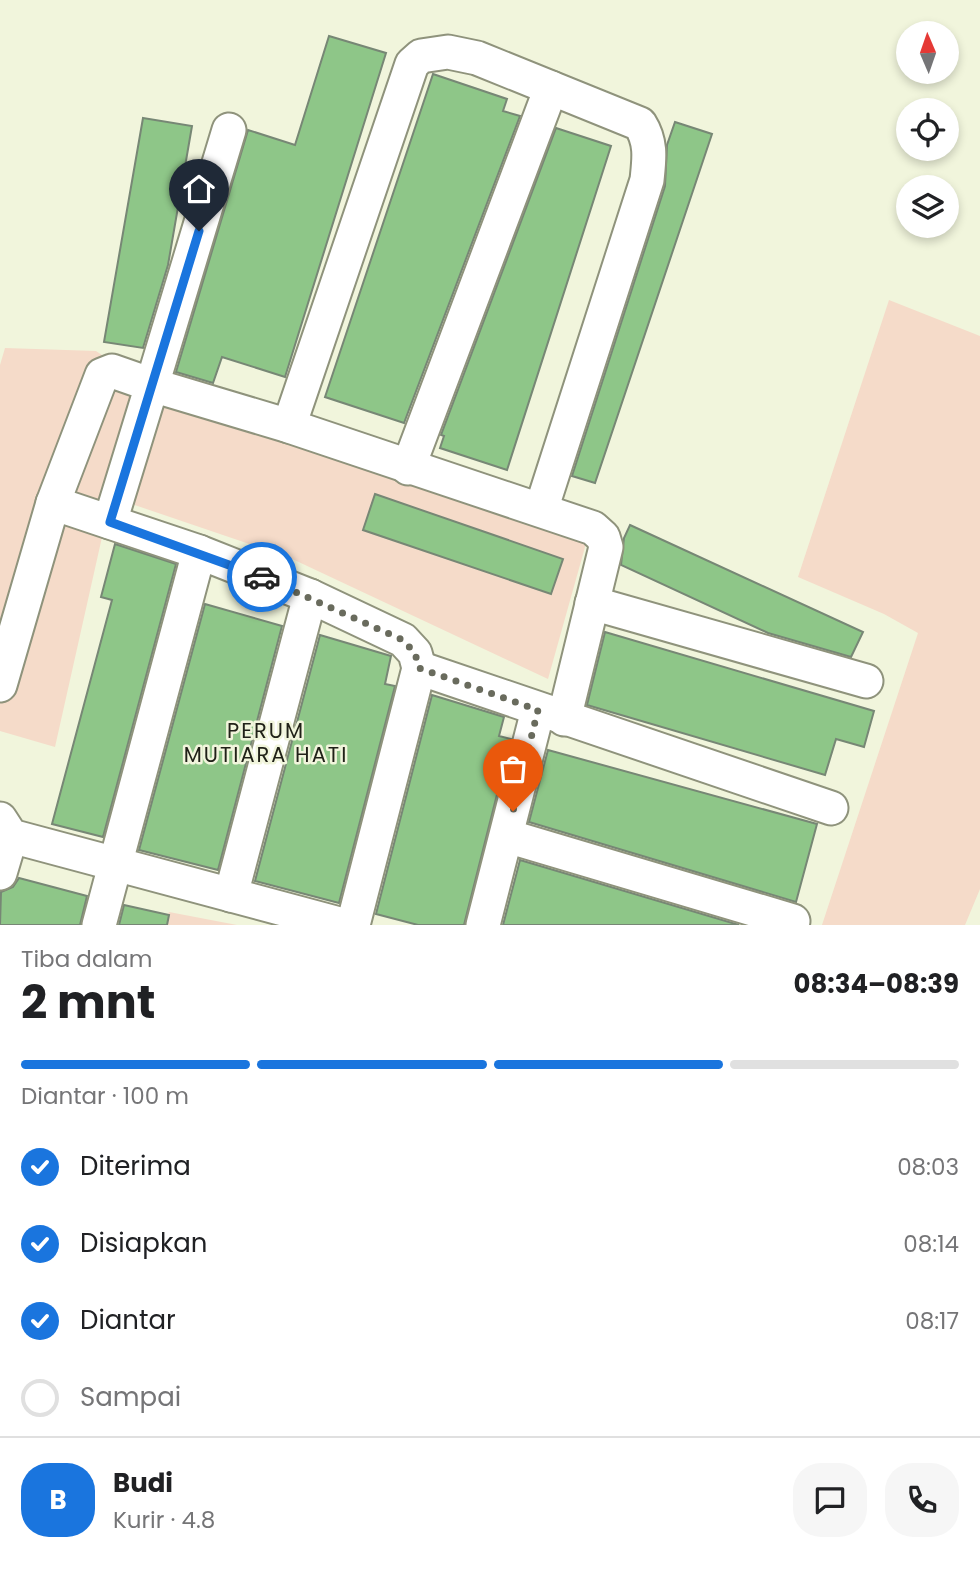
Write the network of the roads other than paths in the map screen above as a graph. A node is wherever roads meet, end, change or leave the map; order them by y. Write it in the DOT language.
graph roads {
  1 [pos="551,88"];
  2 [pos="229,130"];
  3 [pos="152,385"];
  4 [pos="289,426"];
  5 [pos="408,468"];
  6 [pos="53,503"];
  7 [pos="541,510"];
  8 [pos="110,522"];
  9 [pos="199,552"];
  10 [pos="310,596"];
  11 [pos="592,603"];
  12 [pos="419,668"];
  13 [pos="866,681"];
  14 [pos="0,685"];
  15 [pos="551,715"];
  16 [pos="831,808"];
  17 [pos="5,828"];
  18 [pos="507,836"];
  19 [pos="115,863"];
  20 [pos="0,873"];
  21 [pos="231,895"];
  22 [pos="793,921"];
  23 [pos="99,925"];
  24 [pos="343,925"];
  25 [pos="353,925"];
  26 [pos="483,925"];
  1 -- 4 [label="street"];
  1 -- 5 [label="street"];
  1 -- 7 [label="street"];
  2 -- 3 [label="street"];
  3 -- 4 [label="street"];
  3 -- 6 [label="street"];
  3 -- 8 [label="street"];
  4 -- 5 [label="street"];
  5 -- 7 [label="street"];
  6 -- 8 [label="street"];
  6 -- 14 [label="street"];
  7 -- 11 [label="street"];
  8 -- 9 [label="street"];
  9 -- 10 [label="street"];
  9 -- 19 [label="street"];
  10 -- 12 [label="street"];
  10 -- 21 [label="street"];
  11 -- 13 [label="street"];
  11 -- 15 [label="street"];
  12 -- 15 [label="street"];
  12 -- 25 [label="street"];
  15 -- 16 [label="street"];
  15 -- 18 [label="street"];
  17 -- 19 [label="street"];
  17 -- 20 [label="street"];
  18 -- 22 [label="street"];
  18 -- 26 [label="street"];
  19 -- 21 [label="street"];
  19 -- 23 [label="street"];
  21 -- 24 [label="street"];
}
